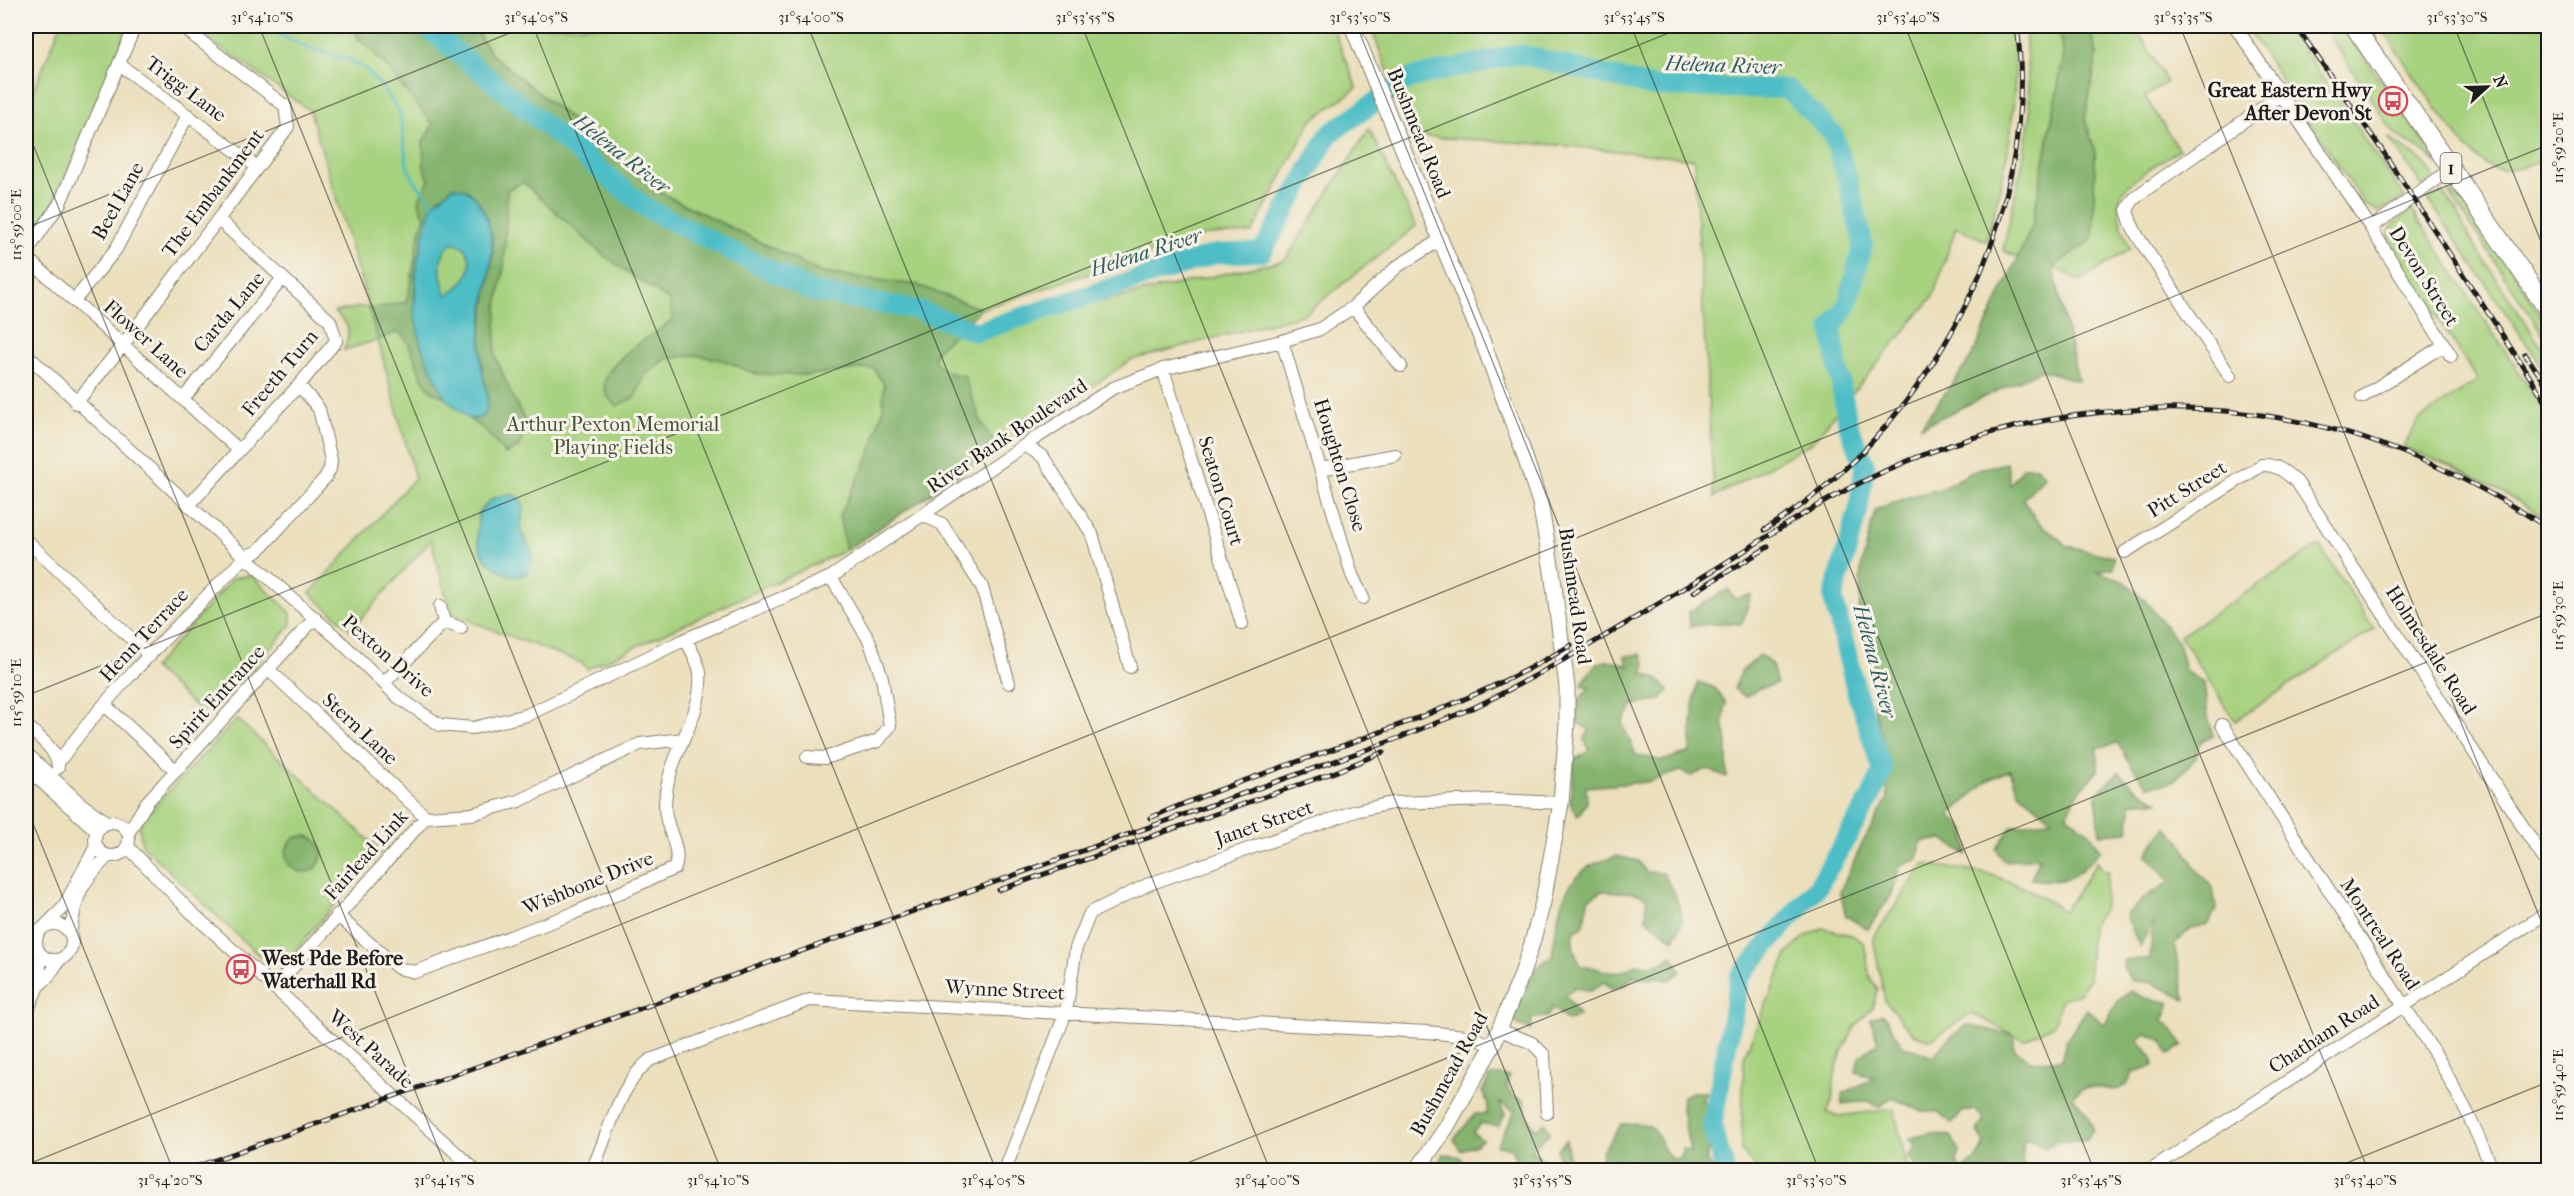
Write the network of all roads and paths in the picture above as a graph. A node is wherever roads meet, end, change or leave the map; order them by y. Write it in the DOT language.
graph roads {
  1 [pos="135,26"];
  2 [pos="181,26"];
  3 [pos="2235,26"];
  4 [pos="2354,26"];
  5 [pos="1354,28"];
  6 [pos="119,64"];
  7 [pos="2282,94"];
  8 [pos="188,115"];
  9 [pos="258,167"];
  10 [pos="2452,168"];
  11 [pos="218,219"];
  12 [pos="2371,228"];
  13 [pos="1440,240"];
  14 [pos="26,255"];
  15 [pos="283,278"];
  16 [pos="74,301"];
  17 [pos="1353,307"];
  18 [pos="2548,310"];
  19 [pos="1282,341"];
  20 [pos="123,345"];
  21 [pos="26,354"];
  22 [pos="1401,366"];
  23 [pos="1163,369"];
  24 [pos="2230,376"];
  25 [pos="299,385"];
  26 [pos="2362,398"];
  27 [pos="183,399"];
  28 [pos="76,403"];
  29 [pos="1025,445"];
  30 [pos="239,450"];
  31 [pos="1395,455"];
  32 [pos="2272,464"];
  33 [pos="1321,469"];
  34 [pos="189,505"];
  35 [pos="923,515"];
  36 [pos="26,540"];
  37 [pos="2125,552"];
  38 [pos="245,556"];
  39 [pos="831,578"];
  40 [pos="1363,598"];
  41 [pos="440,606"];
  42 [pos="315,618"];
  43 [pos="444,622"];
  44 [pos="1242,624"];
  45 [pos="461,628"];
  46 [pos="686,639"];
  47 [pos="150,656"];
  48 [pos="1130,667"];
  49 [pos="268,669"];
  50 [pos="384,683"];
  51 [pos="1009,683"];
  52 [pos="105,705"];
  53 [pos="26,725"];
  54 [pos="2222,725"];
  55 [pos="683,739"];
  56 [pos="72,740"];
  57 [pos="49,747"];
  58 [pos="26,753"];
  59 [pos="807,757"];
  60 [pos="58,763"];
  61 [pos="26,768"];
  62 [pos="176,771"];
  63 [pos="52,778"];
  64 [pos="147,802"];
  65 [pos="1561,803"];
  66 [pos="426,817"];
  67 [pos="112,823"];
  68 [pos="97,831"];
  69 [pos="96,846"];
  70 [pos="121,847"];
  71 [pos="2548,865"];
  72 [pos="2548,912"];
  73 [pos="337,915"];
  74 [pos="47,924"];
  75 [pos="31,931"];
  76 [pos="70,933"];
  77 [pos="41,955"];
  78 [pos="60,959"];
  79 [pos="38,986"];
  80 [pos="274,988"];
  81 [pos="2403,1006"];
  82 [pos="1066,1012"];
  83 [pos="26,1014"];
  84 [pos="1500,1030"];
  85 [pos="1492,1047"];
  86 [pos="1547,1113"];
  87 [pos="475,1170"];
  88 [pos="592,1170"];
  89 [pos="1005,1170"];
  90 [pos="1417,1170"];
  91 [pos="2151,1170"];
  92 [pos="2493,1170"];
  1 -- 6 [label="street"];
  2 -- 9 [label="street, The Embankment"];
  3 -- 7 [label="street, Devon Street"];
  4 -- 10 [label="highway, 1"];
  5 -- 13 [label="main road, Bushmead Road"];
  6 -- 8 [label="street, Trigg Lane"];
  6 -- 14 [label="street"];
  7 -- 12 [label="street, Devon Street"];
  7 -- 24 [label="street"];
  8 -- 9 [label="street, Trigg Lane"];
  8 -- 16 [label="street, Beel Lane"];
  9 -- 11 [label="street, The Embankment"];
  10 -- 12 [label="street, Devon Street"];
  10 -- 18 [label="highway, 1"];
  11 -- 15 [label="street, Freeth Turn"];
  11 -- 20 [label="street, The Embankment"];
  12 -- 26 [label="street, Devon Street"];
  13 -- 17 [label="street, River Bank Boulevard"];
  13 -- 65 [label="main road, Bushmead Road"];
  14 -- 16 [label="street, Flower Lane"];
  15 -- 25 [label="street, Freeth Turn"];
  15 -- 27 [label="street, Carda Lane"];
  16 -- 20 [label="street, Flower Lane"];
  17 -- 19 [label="street, River Bank Boulevard"];
  17 -- 22 [label="street"];
  19 -- 23 [label="street, River Bank Boulevard"];
  19 -- 33 [label="street, Houghton Close"];
  20 -- 27 [label="street, Flower Lane"];
  20 -- 28 [label="street, The Embankment"];
  21 -- 28 [label="street, Pexton Drive"];
  23 -- 29 [label="street, River Bank Boulevard"];
  23 -- 44 [label="street, Seaton Court"];
  25 -- 30 [label="street, Freeth Turn"];
  25 -- 38 [label="street, Henn Terrace"];
  27 -- 30 [label="street, Flower Lane"];
  28 -- 34 [label="street, Pexton Drive"];
  29 -- 35 [label="street, River Bank Boulevard"];
  29 -- 48 [label="street"];
  30 -- 34 [label="street, Freeth Turn"];
  31 -- 33 [label="street"];
  32 -- 37 [label="street, Pitt Street"];
  32 -- 71 [label="street, Holmesdale Road"];
  33 -- 40 [label="street, Houghton Close"];
  34 -- 38 [label="street, Pexton Drive"];
  35 -- 39 [label="street, River Bank Boulevard"];
  35 -- 51 [label="street"];
  36 -- 47 [label="street"];
  38 -- 42 [label="street, Pexton Drive"];
  38 -- 47 [label="street, Henn Terrace"];
  39 -- 46 [label="street, Pexton Drive"];
  39 -- 59 [label="street"];
  41 -- 43 [label="street"];
  42 -- 49 [label="street, Spirit Entrance"];
  42 -- 50 [label="street, Pexton Drive"];
  43 -- 45 [label="street"];
  43 -- 50 [label="street"];
  46 -- 50 [label="street, Pexton Drive"];
  46 -- 55 [label="street, Wishbone Drive"];
  47 -- 52 [label="street, Henn Terrace"];
  49 -- 62 [label="street, Spirit Entrance"];
  49 -- 66 [label="street, Stern Lane"];
  52 -- 56 [label="street, Henn Terrace"];
  52 -- 62 [label="street"];
  53 -- 57 [label="street"];
  54 -- 81 [label="street, Montreal Road"];
  55 -- 66 [label="street, Fairlead Link"];
  55 -- 73 [label="street, Wishbone Drive"];
  56 -- 57 [label="street, Henn Terrace"];
  56 -- 60 [label="street, Henn Terrace"];
  57 -- 60 [label="street"];
  58 -- 63 [label="street"];
  60 -- 63 [label="street, Henn Terrace"];
  61 -- 68 [label="street"];
  62 -- 64 [label="street, Spirit Entrance"];
  63 -- 67 [label="street"];
  64 -- 67 [label="street, Spirit Entrance"];
  64 -- 70 [label="street, Spirit Entrance"];
  65 -- 82 [label="street, Janet Street"];
  65 -- 84 [label="main road, Bushmead Road"];
  66 -- 73 [label="street, Fairlead Link"];
  67 -- 68 [label="street, Spirit Entrance"];
  67 -- 70 [label="street"];
  68 -- 69 [label="street"];
  69 -- 70 [label="street"];
  69 -- 74 [label="street"];
  70 -- 76 [label="street, Spirit Entrance"];
  70 -- 80 [label="street, West Parade"];
  72 -- 81 [label="street, Chatham Road"];
  73 -- 80 [label="street, Fairlead Link"];
  74 -- 75 [label="street"];
  74 -- 76 [label="street"];
  75 -- 77 [label="street"];
  76 -- 78 [label="street"];
  77 -- 78 [label="street"];
  77 -- 79 [label="street"];
  78 -- 79 [label="street"];
  79 -- 83 [label="street"];
  80 -- 87 [label="street, West Parade"];
  81 -- 91 [label="street, Chatham Road"];
  81 -- 92 [label="street, Montreal Road"];
  82 -- 85 [label="street, Wynne Street"];
  82 -- 88 [label="street, Wynne Street"];
  82 -- 89 [label="street, Janet Street"];
  84 -- 85 [label="main road, Bushmead Road"];
  84 -- 86 [label="street"];
  85 -- 90 [label="main road, Bushmead Road"];
}
